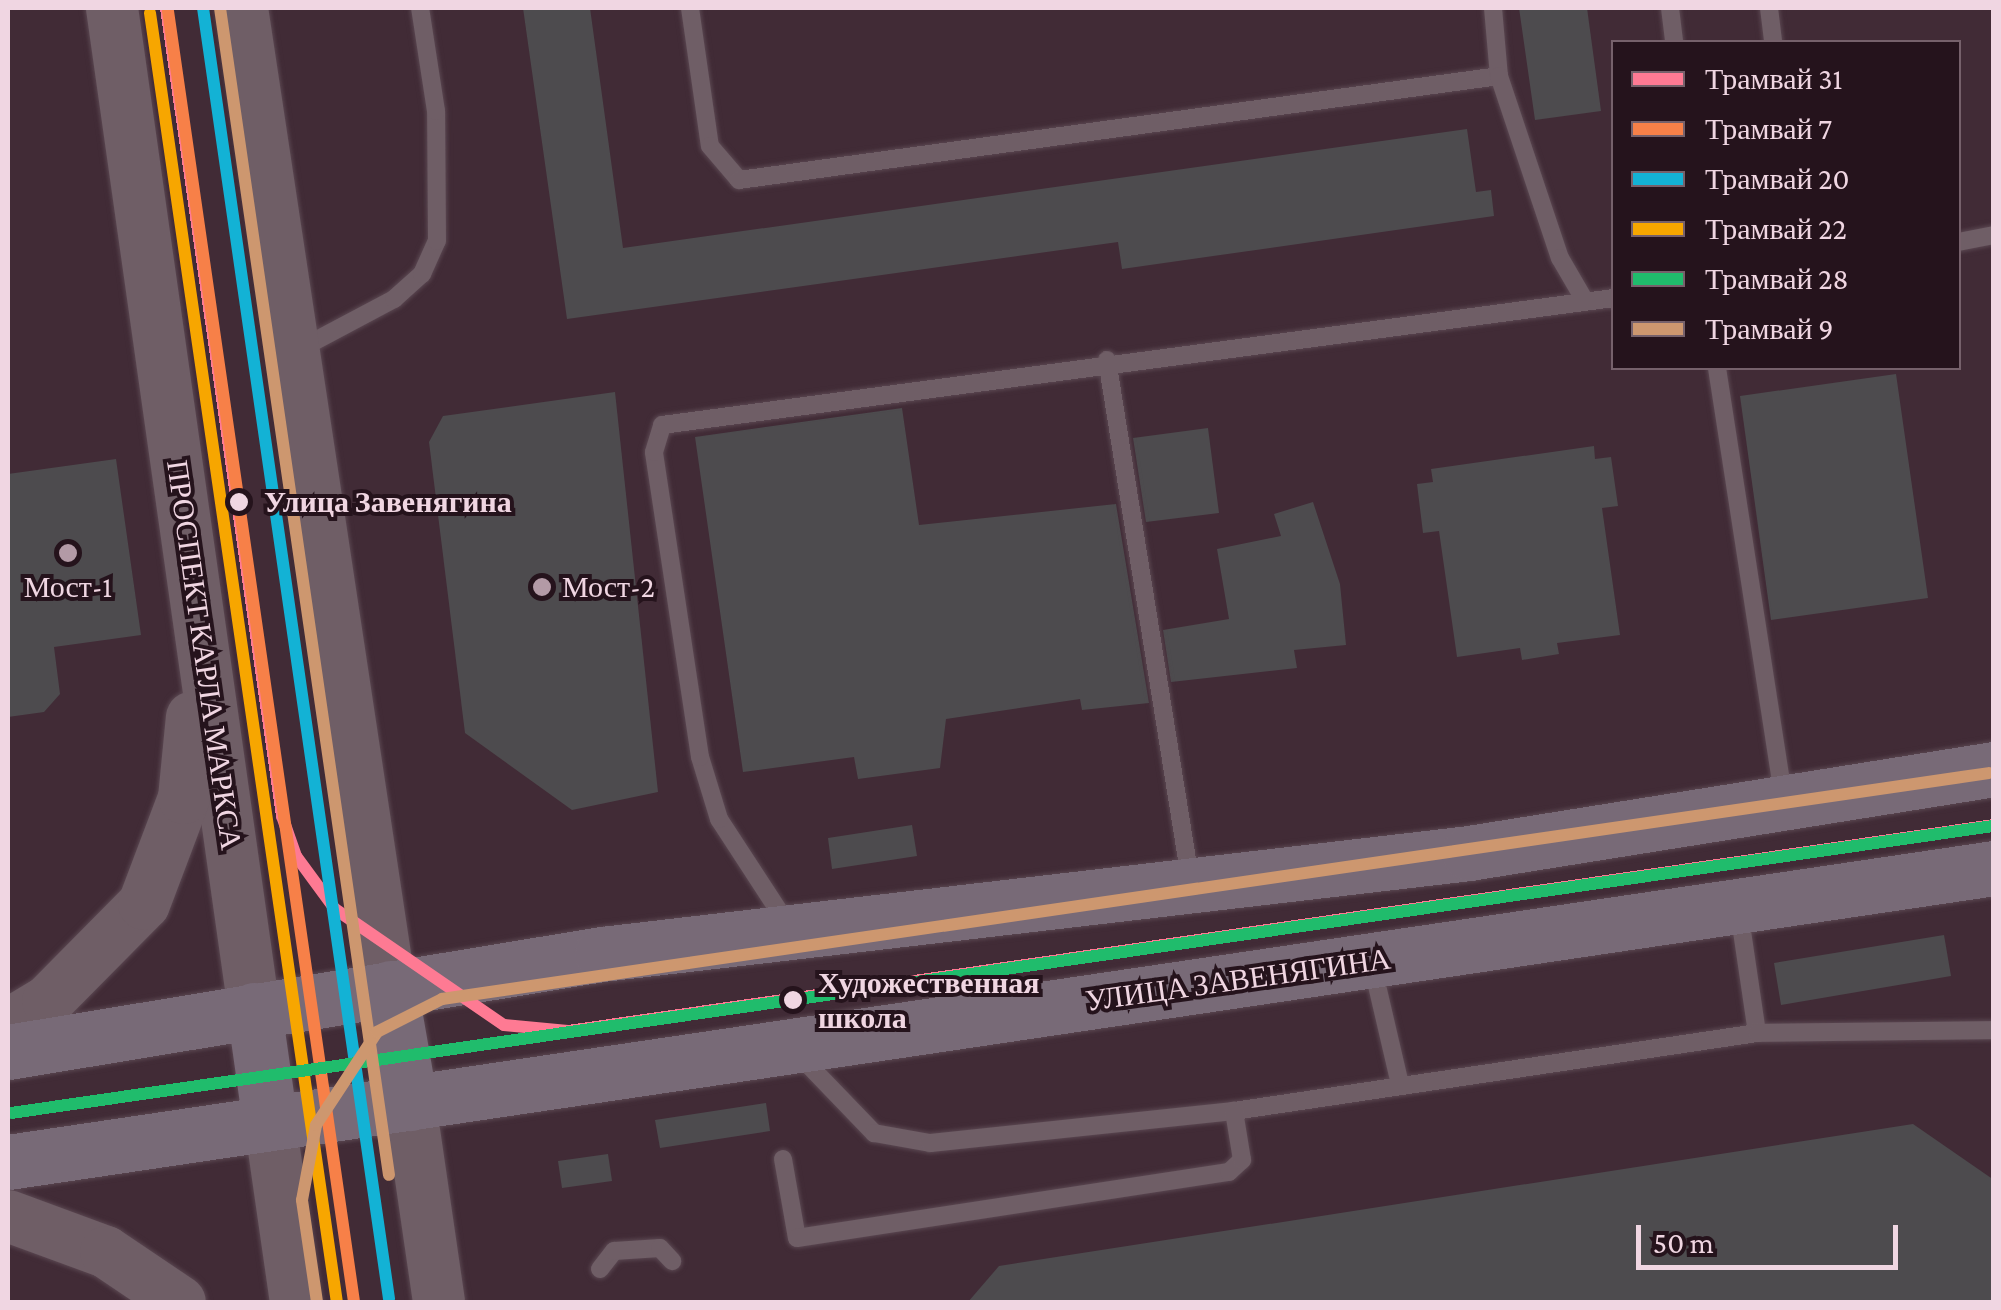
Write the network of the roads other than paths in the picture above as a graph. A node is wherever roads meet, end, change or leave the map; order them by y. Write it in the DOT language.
graph roads {
  1 [pos="112,8"];
  2 [pos="242,8"];
  3 [pos="420,8"];
  4 [pos="690,8"];
  5 [pos="1493,8"];
  6 [pos="1670,8"];
  7 [pos="1768,8"];
  8 [pos="1674,40"];
  9 [pos="1772,40"];
  10 [pos="1500,76"];
  11 [pos="1994,235"];
  12 [pos="1961,241"];
  13 [pos="1611,298"];
  14 [pos="1585,301"];
  15 [pos="293,353"];
  16 [pos="1106,360"];
  17 [pos="1717,370"];
  18 [pos="200,631"];
  19 [pos="1994,768"];
  20 [pos="1784,800"];
  21 [pos="1994,868"];
  22 [pos="1191,882"];
  23 [pos="1739,906"];
  24 [pos="790,928"];
  25 [pos="1371,960"];
  26 [pos="390,988"];
  27 [pos="254,1010"];
  28 [pos="8,1024"];
  29 [pos="1994,1030"];
  30 [pos="1757,1033"];
  31 [pos="792,1048"];
  32 [pos="8,1052"];
  33 [pos="1399,1080"];
  34 [pos="410,1103"];
  35 [pos="1234,1111"];
  36 [pos="270,1122"];
  37 [pos="784,1158"];
  38 [pos="8,1162"];
  39 [pos="8,1216"];
  40 [pos="672,1261"];
  41 [pos="600,1268"];
  42 [pos="180,1302"];
  43 [pos="296,1302"];
  44 [pos="438,1302"];
  1 -- 18 [label="main road, ПРОСПЕКТ КАРЛА МАРКСА"];
  2 -- 15 [label="main road"];
  3 -- 15 [label="lane"];
  4 -- 10 [label="lane"];
  5 -- 10 [label="lane"];
  6 -- 8 [label="lane"];
  7 -- 9 [label="lane"];
  10 -- 14 [label="lane"];
  11 -- 12 [label="lane"];
  13 -- 14 [label="lane"];
  14 -- 16 [label="lane"];
  15 -- 26 [label="main road"];
  16 -- 22 [label="lane"];
  16 -- 24 [label="lane"];
  17 -- 20 [label="lane"];
  18 -- 27 [label="main road, ПРОСПЕКТ КАРЛА МАРКСА"];
  18 -- 28 [label="main road"];
  19 -- 20 [label="main road"];
  20 -- 22 [label="main road"];
  21 -- 23 [label="main road, УЛИЦА ЗАВЕНЯГИНА"];
  22 -- 24 [label="main road"];
  23 -- 25 [label="main road, УЛИЦА ЗАВЕНЯГИНА"];
  23 -- 30 [label="lane"];
  24 -- 26 [label="main road"];
  25 -- 31 [label="main road, УЛИЦА ЗАВЕНЯГИНА"];
  25 -- 33 [label="lane"];
  26 -- 27 [label="main road"];
  26 -- 34 [label="main road"];
  27 -- 32 [label="main road"];
  27 -- 36 [label="main road, ПРОСПЕКТ КАРЛА МАРКСА"];
  29 -- 30 [label="lane"];
  30 -- 33 [label="lane"];
  31 -- 34 [label="main road, УЛИЦА ЗАВЕНЯГИНА"];
  31 -- 35 [label="lane"];
  33 -- 35 [label="lane"];
  34 -- 36 [label="main road, УЛИЦА ЗАВЕНЯГИНА"];
  34 -- 44 [label="main road"];
  35 -- 37 [label="lane"];
  36 -- 38 [label="main road, УЛИЦА ЗАВЕНЯГИНА"];
  36 -- 43 [label="main road, ПРОСПЕКТ КАРЛА МАРКСА"];
  39 -- 42 [label="main road"];
  40 -- 41 [label="lane"];
}
